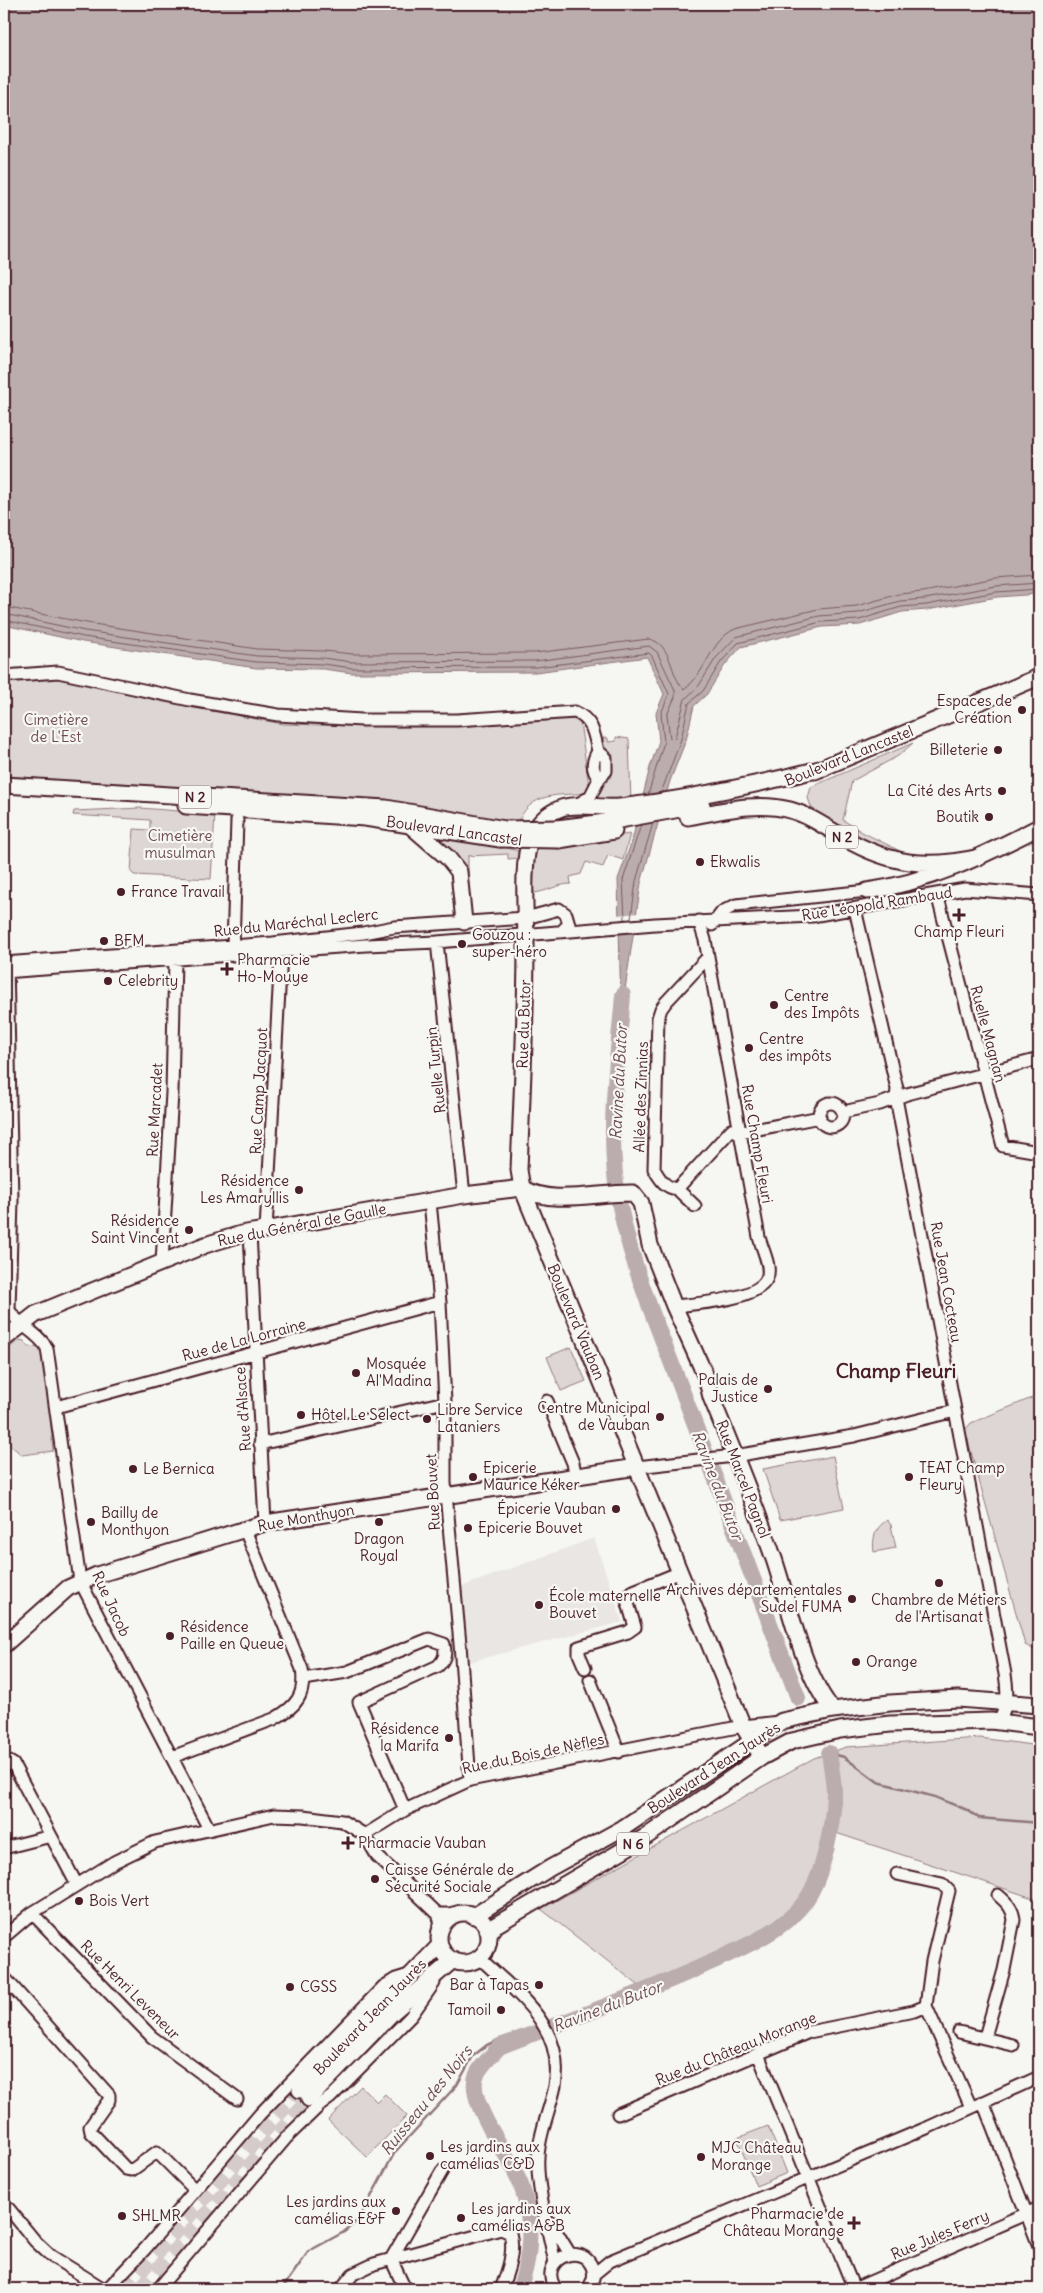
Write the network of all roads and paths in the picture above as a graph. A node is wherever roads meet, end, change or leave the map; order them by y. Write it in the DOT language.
graph roads {
  1 [pos="4,676"];
  2 [pos="1039,677"];
  3 [pos="4,785"];
  4 [pos="4,795"];
  5 [pos="706,804"];
  6 [pos="573,807"];
  7 [pos="617,814"];
  8 [pos="237,820"];
  9 [pos="410,825"];
  10 [pos="1039,827"];
  11 [pos="502,834"];
  12 [pos="558,834"];
  13 [pos="980,857"];
  14 [pos="867,891"];
  15 [pos="937,894"];
  16 [pos="1039,895"];
  17 [pos="855,909"];
  18 [pos="526,918"];
  19 [pos="699,921"];
  20 [pos="714,921"];
  21 [pos="464,922"];
  22 [pos="596,928"];
  23 [pos="562,932"];
  24 [pos="526,934"];
  25 [pos="471,938"];
  26 [pos="705,940"];
  27 [pos="437,942"];
  28 [pos="233,946"];
  29 [pos="281,953"];
  30 [pos="708,957"];
  31 [pos="175,960"];
  32 [pos="6,967"];
  33 [pos="1039,1059"];
  34 [pos="984,1075"];
  35 [pos="7,1097"];
  36 [pos="896,1098"];
  37 [pos="843,1112"];
  38 [pos="820,1117"];
  39 [pos="738,1131"];
  40 [pos="7,1147"];
  41 [pos="1039,1152"];
  42 [pos="522,1188"];
  43 [pos="677,1188"];
  44 [pos="633,1193"];
  45 [pos="464,1194"];
  46 [pos="560,1197"];
  47 [pos="8,1200"];
  48 [pos="430,1202"];
  49 [pos="695,1206"];
  50 [pos="534,1221"];
  51 [pos="266,1230"];
  52 [pos="250,1233"];
  53 [pos="162,1262"];
  54 [pos="440,1302"];
  55 [pos="676,1313"];
  56 [pos="20,1324"];
  57 [pos="4,1339"];
  58 [pos="255,1352"];
  59 [pos="547,1401"];
  60 [pos="445,1402"];
  61 [pos="56,1407"];
  62 [pos="956,1411"];
  63 [pos="260,1444"];
  64 [pos="730,1456"];
  65 [pos="637,1467"];
  66 [pos="576,1477"];
  67 [pos="446,1496"];
  68 [pos="265,1523"];
  69 [pos="245,1530"];
  70 [pos="678,1572"];
  71 [pos="80,1581"];
  72 [pos="4,1646"];
  73 [pos="585,1668"];
  74 [pos="304,1679"];
  75 [pos="590,1680"];
  76 [pos="1007,1702"];
  77 [pos="1039,1705"];
  78 [pos="833,1710"];
  79 [pos="782,1721"];
  80 [pos="999,1721"];
  81 [pos="743,1726"];
  82 [pos="1039,1727"];
  83 [pos="752,1741"];
  84 [pos="792,1741"];
  85 [pos="619,1752"];
  86 [pos="172,1757"];
  87 [pos="762,1757"];
  88 [pos="4,1759"];
  89 [pos="470,1780"];
  90 [pos="405,1810"];
  91 [pos="209,1829"];
  92 [pos="365,1835"];
  93 [pos="51,1836"];
  94 [pos="4,1848"];
  95 [pos="897,1874"];
  96 [pos="77,1885"];
  97 [pos="998,1895"];
  98 [pos="32,1912"];
  99 [pos="474,1916"];
  100 [pos="440,1921"];
  101 [pos="489,1935"];
  102 [pos="4,1936"];
  103 [pos="440,1945"];
  104 [pos="482,1958"];
  105 [pos="453,1960"];
  106 [pos="409,1975"];
  107 [pos="4,1977"];
  108 [pos="926,2006"];
  109 [pos="959,2032"];
  110 [pos="985,2036"];
  111 [pos="1013,2045"];
  112 [pos="758,2054"];
  113 [pos="1039,2077"];
  114 [pos="238,2099"];
  115 [pos="983,2102"];
  116 [pos="971,2107"];
  117 [pos="618,2114"];
  118 [pos="442,2171"];
  119 [pos="810,2177"];
  120 [pos="194,2189"];
  121 [pos="4,2203"];
  122 [pos="1039,2208"];
  123 [pos="1026,2214"];
  124 [pos="547,2217"];
  125 [pos="1039,2246"];
  126 [pos="570,2254"];
  127 [pos="391,2259"];
  128 [pos="588,2261"];
  129 [pos="610,2261"];
  130 [pos="555,2262"];
  131 [pos="594,2274"];
  132 [pos="106,2289"];
  133 [pos="158,2289"];
  134 [pos="341,2289"];
  135 [pos="405,2289"];
  136 [pos="501,2289"];
  137 [pos="556,2289"];
  138 [pos="588,2289"];
  139 [pos="854,2289"];
  1 -- 6 [label="street"];
  2 -- 5 [label="main road, Boulevard Lancastel"];
  3 -- 11 [label="main road, Boulevard Lancastel / N 2"];
  4 -- 9 [label="main road, Boulevard Lancastel / N 2"];
  5 -- 7 [label="main road"];
  5 -- 12 [label="main road, Boulevard Lancastel / N 2"];
  5 -- 13 [label="main road, Boulevard Lancastel / N 2"];
  6 -- 7 [label="main road, Rue du Butor"];
  6 -- 18 [label="main road, Rue du Butor"];
  7 -- 12 [label="main road, Boulevard Lancastel / N 2"];
  8 -- 28 [label="street"];
  9 -- 11 [label="main road, Boulevard Lancastel / N 2"];
  9 -- 21 [label="main road"];
  10 -- 13 [label="main road, N 2"];
  11 -- 12 [label="main road, Boulevard Lancastel / N 2, bridge"];
  13 -- 14 [label="main road"];
  14 -- 20 [label="street, Rue Léopold Rambaud"];
  15 -- 16 [label="street, Rue Léopold Rambaud"];
  15 -- 17 [label="street, Rue Léopold Rambaud"];
  15 -- 34 [label="street, Ruelle Magnan"];
  17 -- 20 [label="street, Rue Léopold Rambaud"];
  17 -- 36 [label="street, Rue Jean Cocteau"];
  18 -- 21 [label="street, Rue du Maréchal Leclerc"];
  18 -- 23 [label="street, Rue du Maréchal Leclerc"];
  18 -- 24 [label="main road, Rue du Butor"];
  19 -- 20 [label="street, Rue Léopold Rambaud"];
  19 -- 22 [label="street, Rue Léopold Rambaud"];
  19 -- 26 [label="street, Rue Champ Fleuri"];
  20 -- 26 [label="street"];
  21 -- 25 [label="street"];
  21 -- 28 [label="street, Rue du Maréchal Leclerc"];
  22 -- 23 [label="street, Rue du Maréchal Leclerc"];
  23 -- 24 [label="street, Rue du Maréchal Leclerc"];
  24 -- 25 [label="street, Rue du Maréchal Leclerc"];
  24 -- 42 [label="main road, Rue du Butor"];
  25 -- 27 [label="street, Rue du Maréchal Leclerc"];
  26 -- 30 [label="street, Rue Champ Fleuri"];
  27 -- 29 [label="street, Rue du Maréchal Leclerc"];
  27 -- 45 [label="street, Ruelle Turpin"];
  28 -- 32 [label="street, Rue du Maréchal Leclerc"];
  29 -- 31 [label="street, Rue du Maréchal Leclerc"];
  29 -- 51 [label="street, Rue Camp Jacquot"];
  30 -- 39 [label="street, Rue Champ Fleuri"];
  30 -- 43 [label="street, Allée des Zinnias"];
  31 -- 32 [label="street, Rue du Maréchal Leclerc"];
  31 -- 53 [label="street, Rue Marcadet"];
  32 -- 35 [label="street"];
  33 -- 34 [label="street"];
  34 -- 36 [label="street"];
  34 -- 41 [label="street, Ruelle Magnan"];
  35 -- 40 [label="street"];
  36 -- 37 [label="street"];
  36 -- 62 [label="street, Rue Jean Cocteau"];
  37 -- 38 [label="street"];
  37 -- 38 [label="street"];
  38 -- 39 [label="street"];
  39 -- 43 [label="street"];
  39 -- 55 [label="street, Rue Champ Fleuri"];
  40 -- 47 [label="street"];
  42 -- 45 [label="main road, Rue du Général de Gaulle"];
  42 -- 46 [label="main road, Rue du Général de Gaulle"];
  42 -- 50 [label="main road, Boulevard Vauban"];
  43 -- 49 [label="street, Allée des Zinnias"];
  44 -- 46 [label="main road, Rue du Général de Gaulle"];
  44 -- 55 [label="main road, Rue Marcel Pagnol"];
  45 -- 48 [label="main road, Rue du Général de Gaulle"];
  46 -- 50 [label="main road"];
  47 -- 56 [label="street"];
  48 -- 51 [label="main road, Rue du Général de Gaulle"];
  48 -- 54 [label="street, Rue Bouvet"];
  50 -- 65 [label="main road, Boulevard Vauban"];
  51 -- 52 [label="main road, Rue du Général de Gaulle"];
  52 -- 53 [label="main road, Rue du Général de Gaulle"];
  52 -- 58 [label="street, Rue d'Alsace"];
  53 -- 56 [label="main road, Rue du Général de Gaulle"];
  54 -- 58 [label="street, Rue de La Lorraine"];
  54 -- 60 [label="street, Rue Bouvet"];
  55 -- 64 [label="main road, Rue Marcel Pagnol"];
  56 -- 57 [label="main road, Rue du Général de Gaulle"];
  56 -- 61 [label="street, Rue Jacob"];
  58 -- 61 [label="street, Rue de La Lorraine"];
  58 -- 63 [label="street, Rue d'Alsace"];
  59 -- 66 [label="street"];
  60 -- 63 [label="street"];
  60 -- 67 [label="street, Rue Bouvet"];
  61 -- 71 [label="street, Rue Jacob"];
  62 -- 64 [label="street"];
  62 -- 76 [label="street, Rue Jean Cocteau"];
  63 -- 68 [label="street, Rue d'Alsace"];
  64 -- 65 [label="street"];
  64 -- 78 [label="main road, Rue Marcel Pagnol"];
  65 -- 66 [label="main road, Rue Monthyon"];
  65 -- 70 [label="main road, Boulevard Vauban"];
  66 -- 67 [label="main road, Rue Monthyon"];
  67 -- 68 [label="main road, Rue Monthyon"];
  67 -- 89 [label="street, Rue Bouvet"];
  68 -- 69 [label="main road, Rue Monthyon"];
  69 -- 71 [label="main road, Rue Monthyon"];
  69 -- 74 [label="street"];
  70 -- 73 [label="street"];
  70 -- 81 [label="main road, Boulevard Vauban"];
  71 -- 72 [label="main road, Rue Monthyon"];
  71 -- 86 [label="street, Rue Jacob"];
  74 -- 86 [label="street"];
  74 -- 90 [label="street"];
  75 -- 85 [label="street"];
  76 -- 77 [label="main road, Boulevard Jean Jaurès / N 6"];
  76 -- 78 [label="main road, Boulevard Jean Jaurès / N 6"];
  76 -- 80 [label="street, Rue Jean Cocteau"];
  78 -- 79 [label="main road, Boulevard Jean Jaurès / N 6"];
  78 -- 84 [label="main road"];
  79 -- 81 [label="street, Rue du Bois de Nèfles"];
  79 -- 83 [label="main road, Boulevard Jean Jaurès / N 6"];
  80 -- 82 [label="main road, Boulevard Jean Jaurès / N 6"];
  80 -- 84 [label="main road, Boulevard Jean Jaurès / N 6"];
  81 -- 83 [label="main road, Boulevard Vauban"];
  81 -- 85 [label="street, Rue du Bois de Nèfles"];
  83 -- 87 [label="main road, Boulevard Vauban"];
  83 -- 99 [label="main road, Boulevard Jean Jaurès / N 6"];
  84 -- 87 [label="main road, Boulevard Jean Jaurès / N 6"];
  85 -- 89 [label="street, Rue du Bois de Nèfles"];
  86 -- 91 [label="street, Rue Jacob"];
  87 -- 101 [label="main road, Boulevard Jean Jaurès / N 6"];
  88 -- 93 [label="street"];
  89 -- 90 [label="street, Rue du Bois de Nèfles"];
  90 -- 92 [label="street, Rue du Bois de Nèfles"];
  91 -- 92 [label="street"];
  91 -- 96 [label="street"];
  92 -- 100 [label="street"];
  93 -- 94 [label="street"];
  93 -- 96 [label="street"];
  95 -- 108 [label="street"];
  96 -- 98 [label="street"];
  97 -- 110 [label="street"];
  98 -- 102 [label="street"];
  98 -- 114 [label="street, Rue Henri Leveneur"];
  99 -- 100 [label="main road"];
  99 -- 101 [label="main road"];
  100 -- 103 [label="main road"];
  101 -- 104 [label="main road"];
  103 -- 105 [label="main road, Boulevard Jean Jaurès"];
  103 -- 106 [label="main road, Boulevard Jean Jaurès"];
  104 -- 105 [label="main road"];
  104 -- 124 [label="street"];
  105 -- 106 [label="main road, Boulevard Jean Jaurès"];
  105 -- 133 [label="street"];
  106 -- 120 [label="street"];
  107 -- 120 [label="street"];
  108 -- 112 [label="street, Rue du Château Morange"];
  108 -- 116 [label="street"];
  109 -- 110 [label="street"];
  110 -- 111 [label="street"];
  112 -- 117 [label="street, Rue du Château Morange"];
  112 -- 119 [label="street"];
  113 -- 115 [label="street"];
  115 -- 116 [label="street"];
  115 -- 123 [label="street"];
  116 -- 119 [label="street"];
  118 -- 127 [label="street"];
  119 -- 129 [label="street"];
  119 -- 139 [label="street"];
  120 -- 132 [label="street"];
  121 -- 132 [label="street"];
  122 -- 123 [label="street, Rue Jules Ferry"];
  123 -- 125 [label="street"];
  123 -- 139 [label="street, Rue Jules Ferry"];
  124 -- 126 [label="street"];
  124 -- 130 [label="street"];
  126 -- 128 [label="street"];
  126 -- 130 [label="street"];
  127 -- 134 [label="street"];
  127 -- 135 [label="street"];
  127 -- 136 [label="street"];
  128 -- 129 [label="street"];
  128 -- 131 [label="street"];
  129 -- 131 [label="street"];
  130 -- 137 [label="street"];
  131 -- 138 [label="street"];
}
